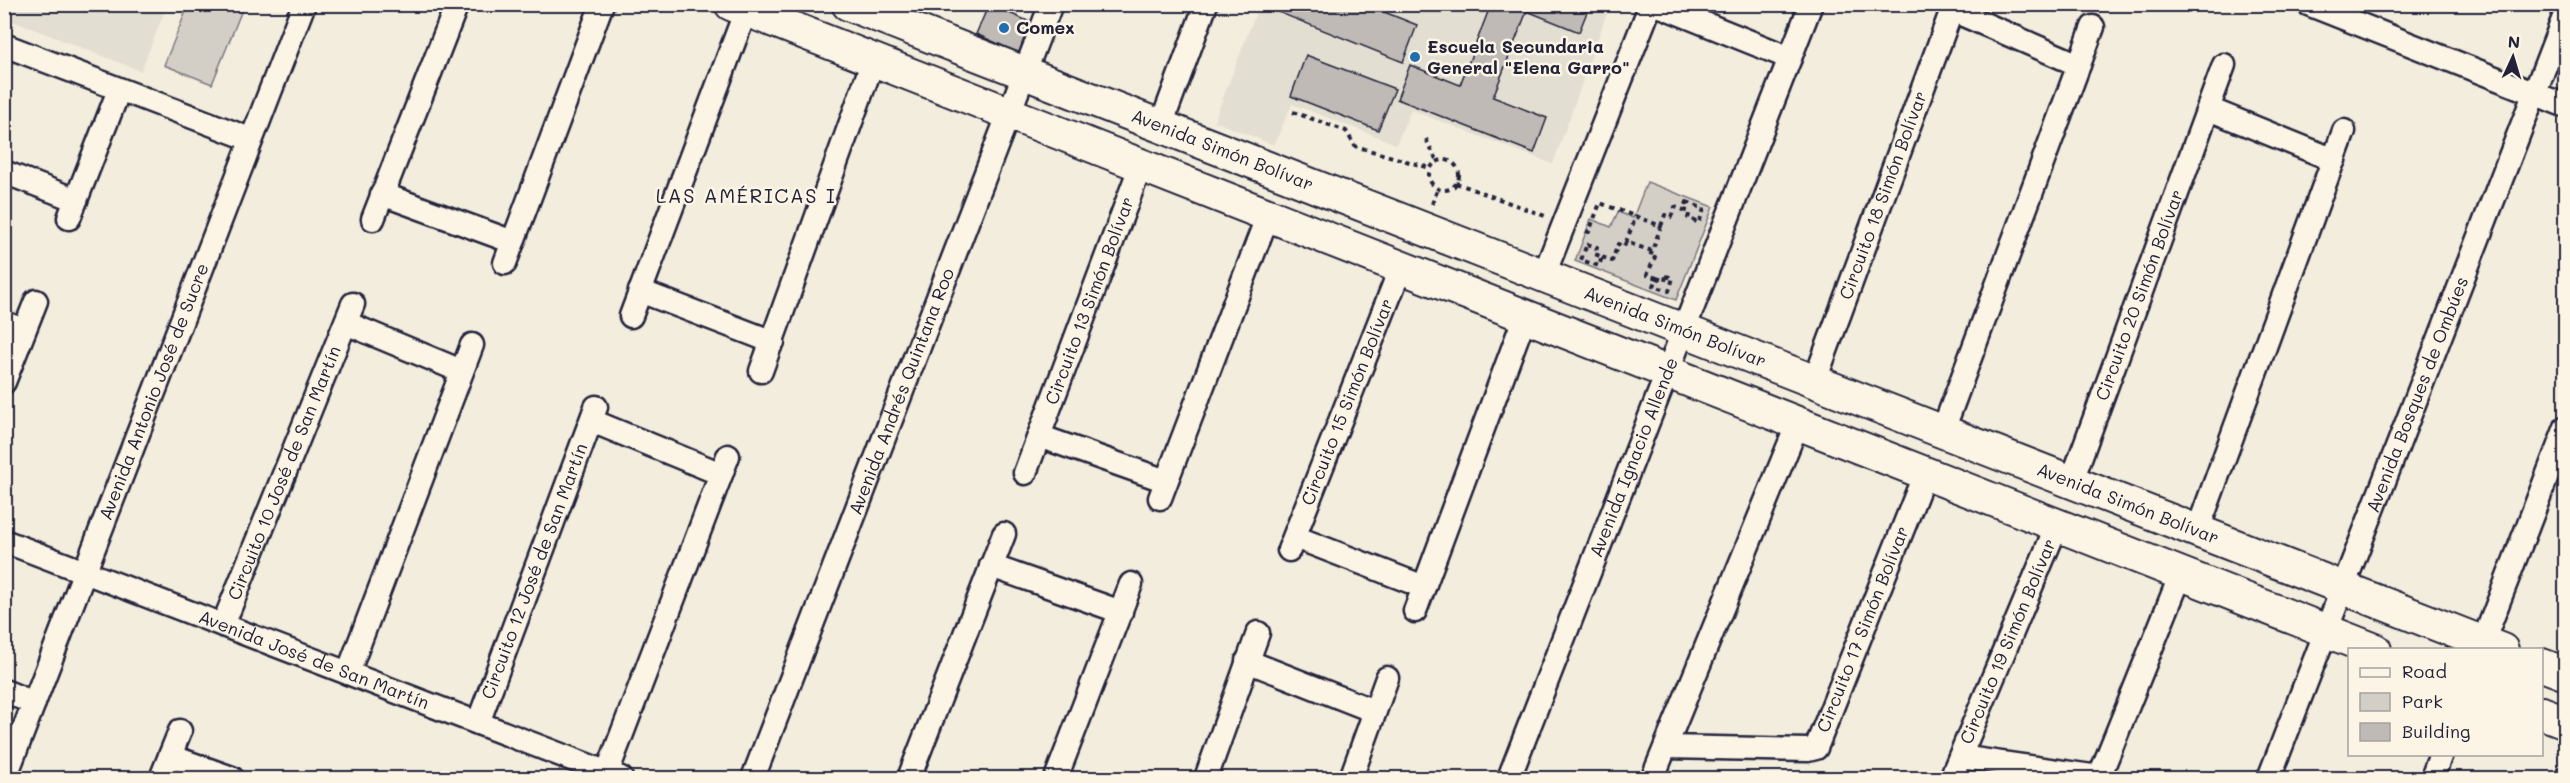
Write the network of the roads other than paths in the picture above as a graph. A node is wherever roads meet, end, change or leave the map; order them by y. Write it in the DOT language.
graph roads {
  1 [pos="304,4"];
  2 [pos="457,4"];
  3 [pos="602,4"];
  4 [pos="848,4"];
  5 [pos="1051,4"];
  6 [pos="1206,4"];
  7 [pos="1651,4"];
  8 [pos="1656,4"];
  9 [pos="1811,4"];
  10 [pos="2308,4"];
  11 [pos="738,7"];
  12 [pos="1953,7"];
  13 [pos="2565,12"];
  14 [pos="897,13"];
  15 [pos="2093,27"];
  16 [pos="4,45"];
  17 [pos="1790,58"];
  18 [pos="873,61"];
  19 [pos="2079,65"];
  20 [pos="2224,65"];
  21 [pos="1024,75"];
  22 [pos="119,90"];
  23 [pos="2533,94"];
  24 [pos="2565,106"];
  25 [pos="2209,109"];
  26 [pos="1010,114"];
  27 [pos="1160,128"];
  28 [pos="2344,131"];
  29 [pos="250,140"];
  30 [pos="2334,160"];
  31 [pos="1141,165"];
  32 [pos="4,172"];
  33 [pos="382,194"];
  34 [pos="1354,203"];
  35 [pos="1268,214"];
  36 [pos="373,219"];
  37 [pos="513,242"];
  38 [pos="1338,242"];
  39 [pos="505,263"];
  40 [pos="1401,267"];
  41 [pos="1543,277"];
  42 [pos="640,291"];
  43 [pos="36,301"];
  44 [pos="631,316"];
  45 [pos="1525,316"];
  46 [pos="14,326"];
  47 [pos="1683,332"];
  48 [pos="773,342"];
  49 [pos="472,345"];
  50 [pos="461,371"];
  51 [pos="761,371"];
  52 [pos="1666,372"];
  53 [pos="4,382"];
  54 [pos="1814,383"];
  55 [pos="1798,423"];
  56 [pos="2565,427"];
  57 [pos="1942,433"];
  58 [pos="1039,436"];
  59 [pos="1024,473"];
  60 [pos="1925,473"];
  61 [pos="2070,483"];
  62 [pos="2057,525"];
  63 [pos="2197,532"];
  64 [pos="1004,534"];
  65 [pos="4,541"];
  66 [pos="991,566"];
  67 [pos="85,572"];
  68 [pos="2181,574"];
  69 [pos="1131,584"];
  70 [pos="1424,587"];
  71 [pos="2342,589"];
  72 [pos="1415,611"];
  73 [pos="1121,612"];
  74 [pos="223,625"];
  75 [pos="2326,631"];
  76 [pos="1258,633"];
  77 [pos="2492,646"];
  78 [pos="2370,648"];
  79 [pos="1247,661"];
  80 [pos="2543,665"];
  81 [pos="348,673"];
  82 [pos="2565,674"];
  83 [pos="1387,678"];
  84 [pos="4,691"];
  85 [pos="34,703"];
  86 [pos="1374,711"];
  87 [pos="2543,714"];
  88 [pos="2565,722"];
  89 [pos="478,723"];
  90 [pos="180,731"];
  91 [pos="1666,747"];
  92 [pos="170,756"];
  93 [pos="2440,756"];
  94 [pos="1960,757"];
  95 [pos="614,776"];
  96 [pos="1653,777"];
  97 [pos="5,778"];
  98 [pos="161,778"];
  99 [pos="232,778"];
  100 [pos="753,778"];
  101 [pos="909,778"];
  102 [pos="1056,778"];
  103 [pos="1206,778"];
  104 [pos="1351,778"];
  105 [pos="1509,778"];
  106 [pos="1951,778"];
  107 [pos="2269,778"];
  108 [pos="2432,778"];
  1 -- 29 [label="street, Avenida Antonio José de Sucre"];
  2 -- 33 [label="street"];
  3 -- 37 [label="street"];
  4 -- 14 [label="main road, Avenida Simón Bolívar"];
  5 -- 21 [label="street, Avenida Andrés Quintana Roo"];
  6 -- 27 [label="street"];
  7 -- 41 [label="street"];
  8 -- 17 [label="street"];
  9 -- 17 [label="street, Avenida Ignacio Allende"];
  10 -- 23 [label="street"];
  11 -- 18 [label="main road"];
  11 -- 42 [label="street"];
  12 -- 19 [label="street, Circuito 18 Simón Bolívar"];
  12 -- 54 [label="street, Circuito 18 Simón Bolívar"];
  13 -- 23 [label="street, Avenida Bosques de Ombúes"];
  14 -- 21 [label="main road, Avenida Simón Bolívar"];
  15 -- 19 [label="street"];
  16 -- 22 [label="street"];
  17 -- 47 [label="street, Avenida Ignacio Allende"];
  18 -- 26 [label="main road"];
  18 -- 48 [label="street"];
  19 -- 57 [label="street"];
  20 -- 25 [label="street, Circuito 20 Simón Bolívar"];
  21 -- 26 [label="street, Avenida Andrés Quintana Roo"];
  21 -- 27 [label="main road, Avenida Simón Bolívar"];
  22 -- 29 [label="street"];
  22 -- 32 [label="street"];
  23 -- 24 [label="street"];
  23 -- 71 [label="street, Avenida Bosques de Ombúes"];
  25 -- 30 [label="street"];
  25 -- 61 [label="street, Circuito 20 Simón Bolívar"];
  26 -- 31 [label="main road"];
  26 -- 100 [label="street, Avenida Andrés Quintana Roo"];
  27 -- 34 [label="main road, Avenida Simón Bolívar"];
  28 -- 30 [label="street"];
  29 -- 67 [label="street, Avenida Antonio José de Sucre"];
  30 -- 63 [label="street"];
  31 -- 35 [label="main road"];
  31 -- 58 [label="street, Circuito 13 Simón Bolívar"];
  33 -- 36 [label="street"];
  33 -- 37 [label="street"];
  34 -- 38 [label="main road"];
  34 -- 41 [label="main road, Avenida Simón Bolívar"];
  35 -- 38 [label="main road"];
  35 -- 58 [label="street"];
  37 -- 39 [label="street"];
  38 -- 40 [label="main road"];
  40 -- 45 [label="main road"];
  40 -- 70 [label="street, Circuito 15 Simón Bolívar"];
  41 -- 47 [label="main road, Avenida Simón Bolívar"];
  42 -- 44 [label="street"];
  42 -- 48 [label="street"];
  43 -- 46 [label="street"];
  45 -- 52 [label="main road"];
  45 -- 70 [label="street"];
  46 -- 53 [label="street"];
  47 -- 52 [label="street, Avenida Ignacio Allende"];
  47 -- 54 [label="main road, Avenida Simón Bolívar"];
  48 -- 51 [label="street"];
  49 -- 50 [label="street"];
  50 -- 74 [label="street, Circuito 10 José de San Martín"];
  50 -- 81 [label="street"];
  52 -- 55 [label="main road"];
  52 -- 105 [label="street, Avenida Ignacio Allende"];
  54 -- 57 [label="main road, Avenida Simón Bolívar"];
  55 -- 60 [label="main road"];
  55 -- 91 [label="street"];
  56 -- 77 [label="street"];
  57 -- 61 [label="main road, Avenida Simón Bolívar"];
  58 -- 59 [label="street, Circuito 13 Simón Bolívar"];
  60 -- 62 [label="main road"];
  60 -- 91 [label="street, Circuito 17 Simón Bolívar"];
  61 -- 63 [label="main road, Avenida Simón Bolívar"];
  62 -- 68 [label="main road"];
  62 -- 94 [label="street, Circuito 19 Simón Bolívar"];
  63 -- 71 [label="main road, Avenida Simón Bolívar"];
  64 -- 66 [label="street"];
  65 -- 67 [label="street, Avenida José de San Martín"];
  66 -- 73 [label="street"];
  66 -- 101 [label="street"];
  67 -- 74 [label="street, Avenida José de San Martín"];
  67 -- 85 [label="street, Avenida Antonio José de Sucre"];
  68 -- 75 [label="main road"];
  68 -- 94 [label="street, Circuito 19 Simón Bolívar"];
  69 -- 73 [label="street"];
  70 -- 72 [label="street"];
  71 -- 75 [label="street, Avenida Bosques de Ombúes"];
  71 -- 77 [label="main road, Avenida Simón Bolívar"];
  73 -- 102 [label="street"];
  74 -- 81 [label="street, Avenida José de San Martín"];
  75 -- 78 [label="main road"];
  75 -- 107 [label="street, Avenida Bosques de Ombúes"];
  76 -- 79 [label="street"];
  79 -- 86 [label="street"];
  79 -- 103 [label="street"];
  80 -- 82 [label="main road"];
  81 -- 89 [label="street, Avenida José de San Martín"];
  83 -- 86 [label="street"];
  84 -- 85 [label="street"];
  85 -- 97 [label="street, Avenida Antonio José de Sucre"];
  86 -- 104 [label="street"];
  87 -- 88 [label="main road"];
  89 -- 95 [label="street, Avenida José de San Martín"];
  89 -- 95 [label="street, Circuito 12 José de San Martín"];
  90 -- 92 [label="street"];
  91 -- 96 [label="street"];
  92 -- 98 [label="street"];
  92 -- 99 [label="street"];
  93 -- 108 [label="street"];
  94 -- 106 [label="street, Circuito 19 Simón Bolívar"];
}
